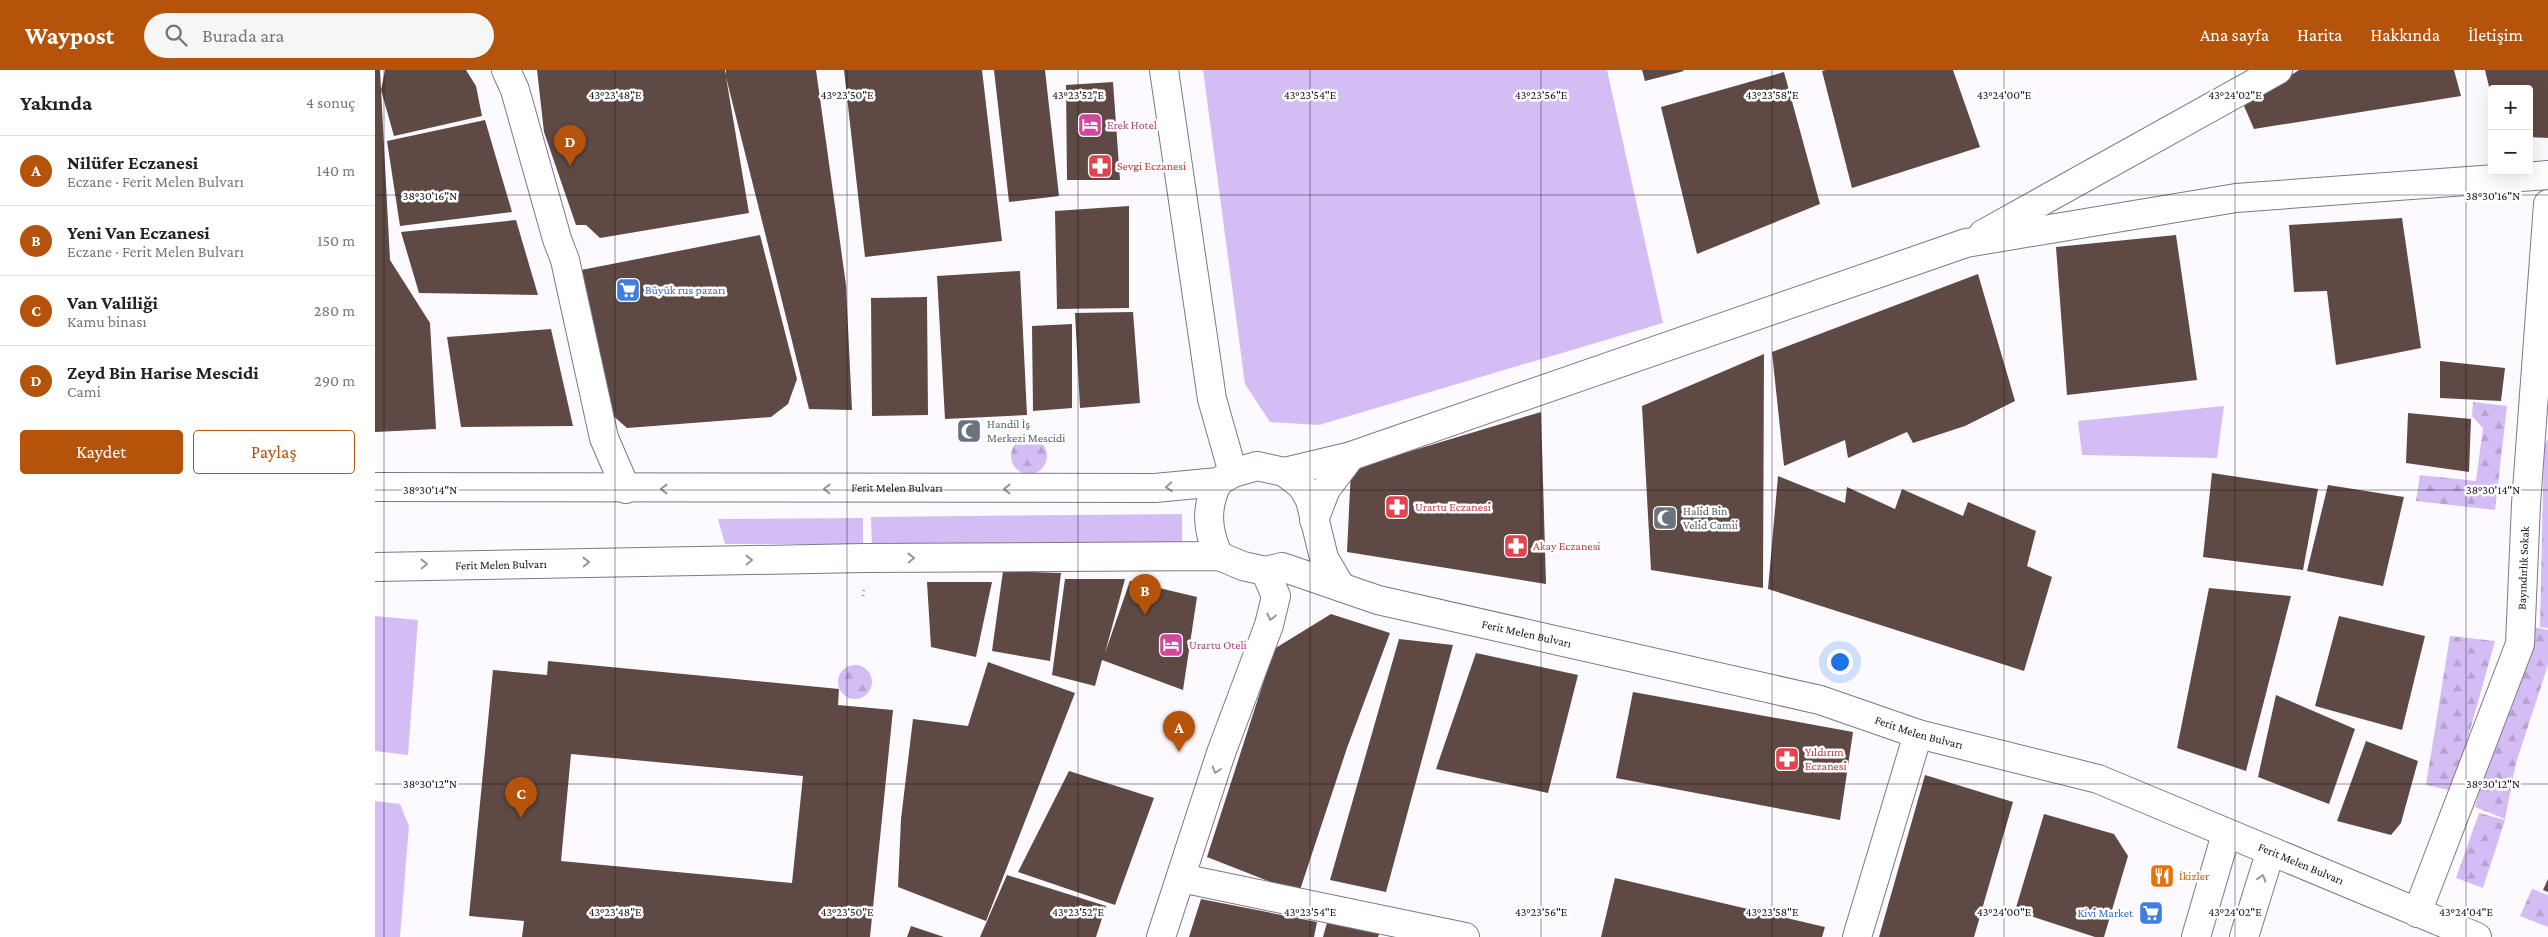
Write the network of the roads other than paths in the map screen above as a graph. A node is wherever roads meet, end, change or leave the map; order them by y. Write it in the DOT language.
graph roads {
  1 [pos="506,70"];
  2 [pos="1164,70"];
  3 [pos="2278,70"];
  4 [pos="2548,175"];
  5 [pos="2548,204"];
  6 [pos="1966,243"];
  7 [pos="1351,456"];
  8 [pos="1284,472"];
  9 [pos="1226,477"];
  10 [pos="375,487"];
  11 [pos="626,488"];
  12 [pos="1314,520"];
  13 [pos="1219,556"];
  14 [pos="375,567"];
  15 [pos="1274,569"];
  16 [pos="1341,587"];
  17 [pos="1918,734"];
  18 [pos="2226,834"];
  19 [pos="2270,853"];
  20 [pos="1181,878"];
  21 [pos="2417,913"];
  22 [pos="1161,937"];
  23 [pos="1465,937"];
  24 [pos="1857,937"];
  25 [pos="2196,937"];
  26 [pos="2244,937"];
  27 [pos="2477,937"];
  1 -- 11 [label="street"];
  2 -- 9 [label="street"];
  3 -- 6 [label="street"];
  4 -- 6 [label="street"];
  5 -- 21 [label="street, Bayındırlık Sokak"];
  6 -- 7 [label="street"];
  7 -- 8 [label="street"];
  7 -- 12 [label="street"];
  8 -- 9 [label="street, Ferit Melen Bulvarı"];
  8 -- 12 [label="street, Ferit Melen Bulvarı"];
  9 -- 11 [label="street, Ferit Melen Bulvarı, one-way"];
  9 -- 13 [label="street"];
  10 -- 11 [label="street, Ferit Melen Bulvarı"];
  12 -- 15 [label="street"];
  12 -- 16 [label="street, Ferit Melen Bulvarı"];
  14 -- 13 [label="street, Ferit Melen Bulvarı, one-way"];
  13 -- 15 [label="street, Ferit Melen Bulvarı"];
  15 -- 16 [label="street, Ferit Melen Bulvarı"];
  15 -- 20 [label="street, one-way"];
  16 -- 17 [label="street, Ferit Melen Bulvarı"];
  17 -- 18 [label="street, Ferit Melen Bulvarı"];
  17 -- 24 [label="street"];
  18 -- 19 [label="street, Ferit Melen Bulvarı"];
  18 -- 25 [label="street"];
  19 -- 21 [label="street, Ferit Melen Bulvarı"];
  26 -- 19 [label="street, one-way"];
  20 -- 22 [label="street"];
  20 -- 23 [label="street"];
  21 -- 27 [label="street, Ferit Melen Bulvarı"];
}
